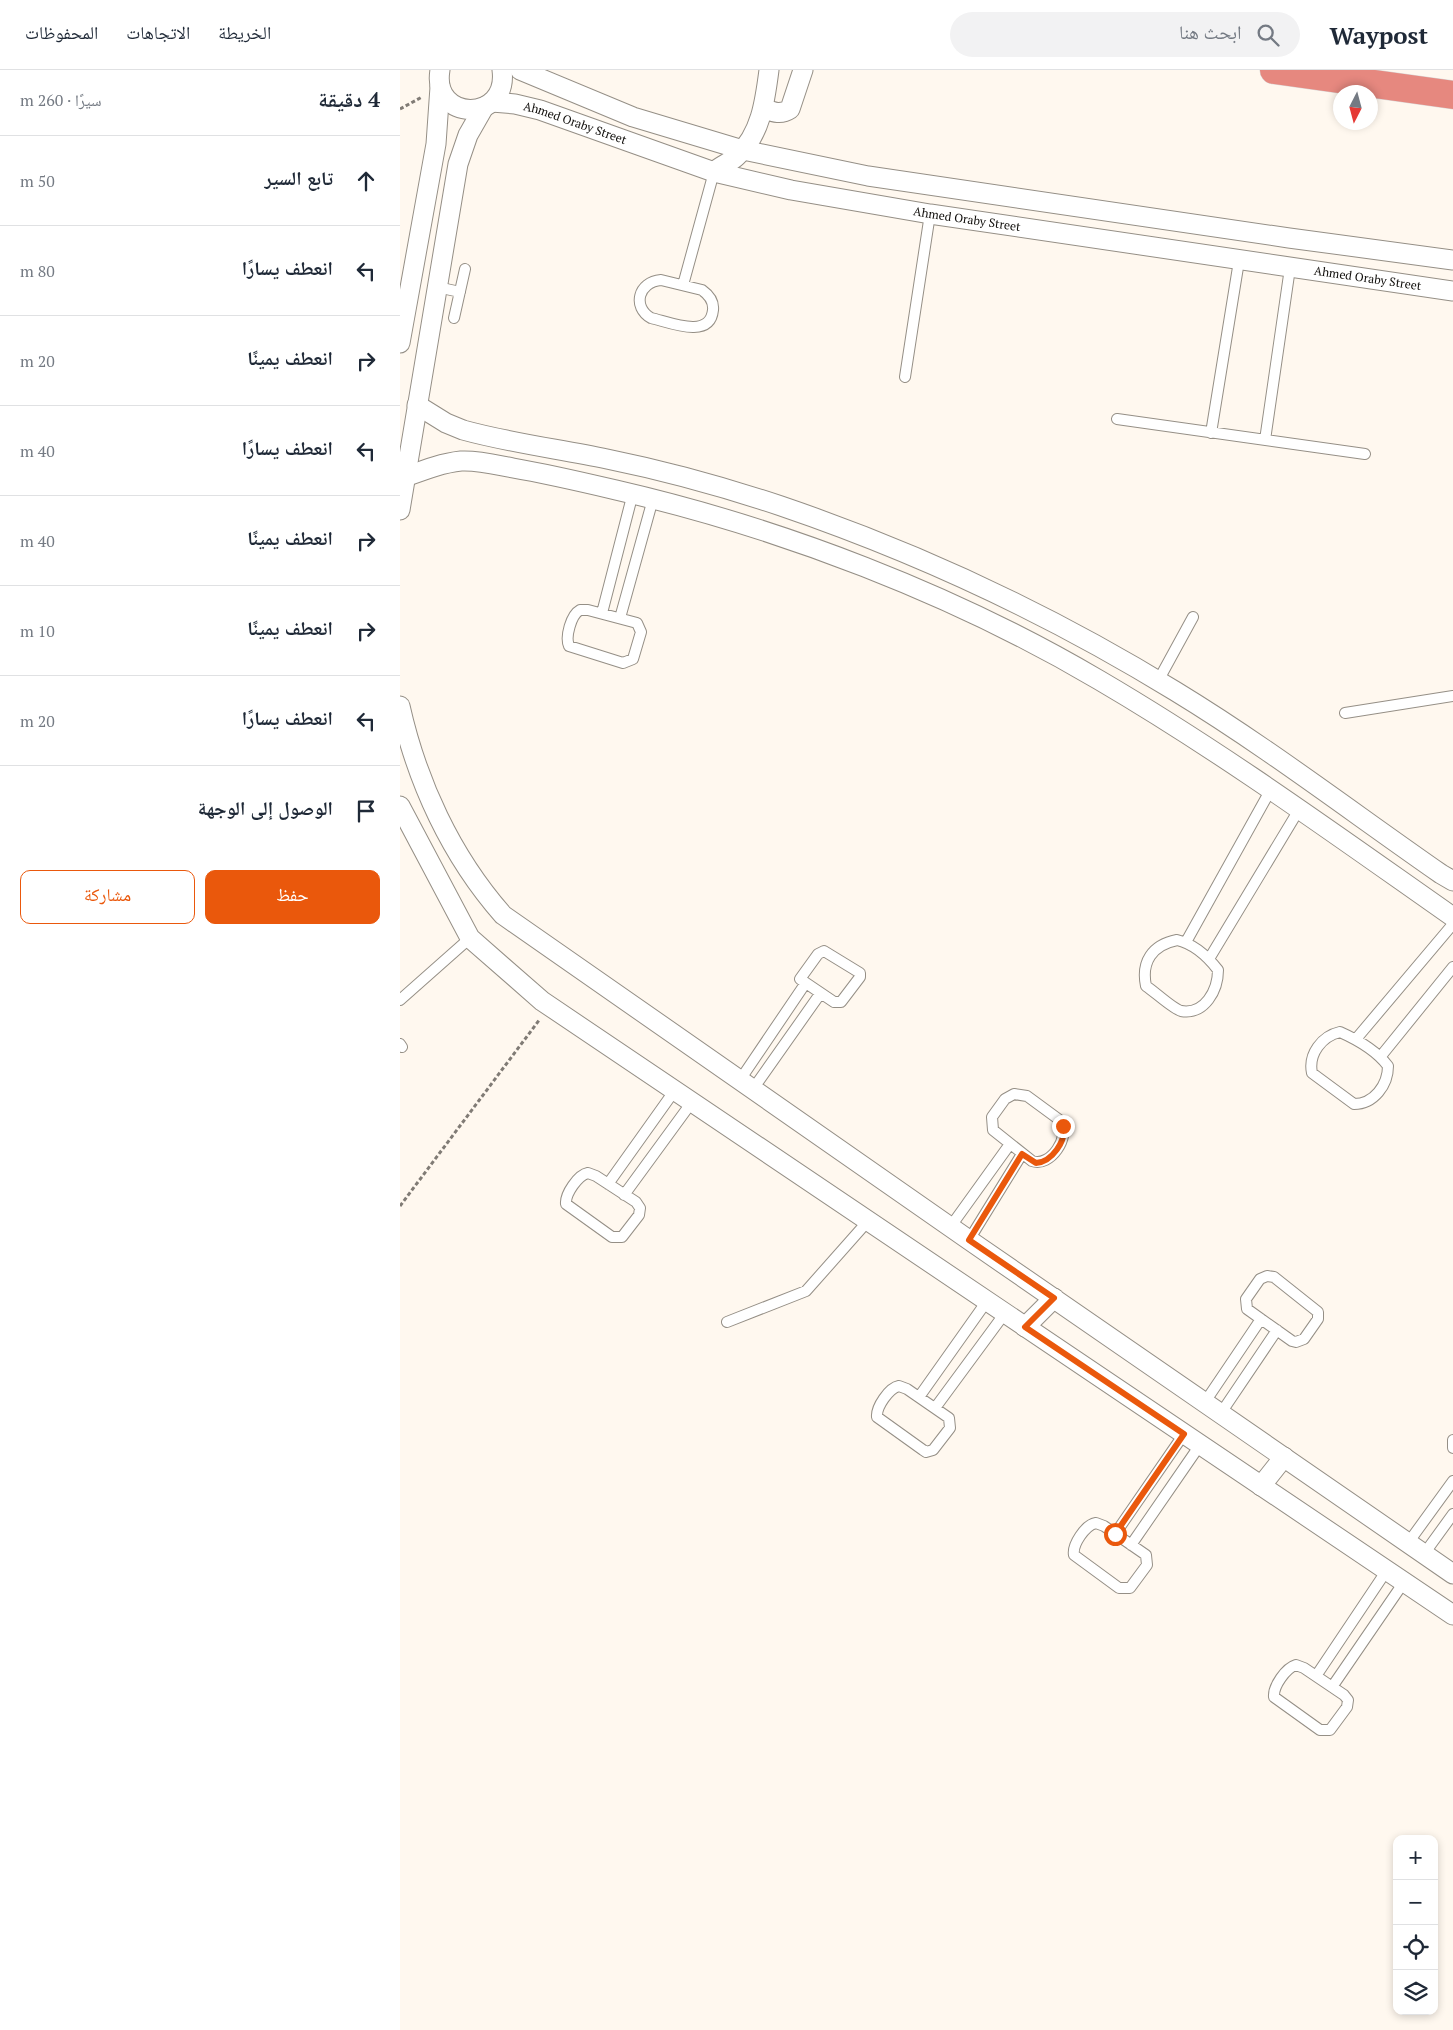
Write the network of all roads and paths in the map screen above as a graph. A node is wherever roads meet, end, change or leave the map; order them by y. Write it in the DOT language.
graph roads {
  1 [pos="502,70"];
  2 [pos="520,70"];
  3 [pos="768,70"];
  4 [pos="802,70"];
  5 [pos="1274,70"];
  6 [pos="440,79"];
  7 [pos="1453,95"];
  8 [pos="488,105"];
  9 [pos="764,109"];
  10 [pos="743,150"];
  11 [pos="714,172"];
  12 [pos="868,176"];
  13 [pos="864,204"];
  14 [pos="930,214"];
  15 [pos="1415,255"];
  16 [pos="1453,260"];
  17 [pos="1239,261"];
  18 [pos="1290,268"];
  19 [pos="465,269"];
  20 [pos="683,285"];
  21 [pos="1411,285"];
  22 [pos="437,287"];
  23 [pos="1453,291"];
  24 [pos="460,292"];
  25 [pos="454,318"];
  26 [pos="400,343"];
  27 [pos="905,377"];
  28 [pos="417,405"];
  29 [pos="1117,419"];
  30 [pos="1211,433"];
  31 [pos="1266,440"];
  32 [pos="1365,454"];
  33 [pos="405,477"];
  34 [pos="633,493"];
  35 [pos="653,499"];
  36 [pos="400,510"];
  37 [pos="602,613"];
  38 [pos="1193,617"];
  39 [pos="620,618"];
  40 [pos="1158,681"];
  41 [pos="1453,696"];
  42 [pos="400,706"];
  43 [pos="1345,713"];
  44 [pos="1250,741"];
  45 [pos="1237,766"];
  46 [pos="1270,790"];
  47 [pos="400,806"];
  48 [pos="1300,808"];
  49 [pos="1453,880"];
  50 [pos="1453,917"];
  51 [pos="1453,924"];
  52 [pos="470,938"];
  53 [pos="1186,942"];
  54 [pos="1210,959"];
  55 [pos="1453,968"];
  56 [pos="805,984"];
  57 [pos="820,994"];
  58 [pos="400,1000"];
  59 [pos="538,1020"];
  60 [pos="1356,1039"];
  61 [pos="1381,1056"];
  62 [pos="746,1084"];
  63 [pos="674,1090"];
  64 [pos="692,1102"];
  65 [pos="1010,1144"];
  66 [pos="1022,1154"];
  67 [pos="608,1184"];
  68 [pos="624,1194"];
  69 [pos="400,1206"];
  70 [pos="868,1221"];
  71 [pos="951,1226"];
  72 [pos="969,1240"];
  73 [pos="1054,1298"];
  74 [pos="987,1301"];
  75 [pos="1005,1313"];
  76 [pos="1261,1319"];
  77 [pos="726,1322"];
  78 [pos="1025,1327"];
  79 [pos="1276,1330"];
  80 [pos="919,1397"];
  81 [pos="1205,1402"];
  82 [pos="935,1408"];
  83 [pos="1221,1413"];
  84 [pos="1184,1434"];
  85 [pos="1453,1440"];
  86 [pos="1200,1445"];
  87 [pos="1453,1448"];
  88 [pos="1284,1457"];
  89 [pos="1453,1481"];
  90 [pos="1261,1486"];
  91 [pos="1453,1514"];
  92 [pos="1115,1534"];
  93 [pos="1408,1543"];
  94 [pos="1131,1545"];
  95 [pos="1424,1554"];
  96 [pos="1387,1570"];
  97 [pos="1453,1574"];
  98 [pos="1404,1582"];
  99 [pos="1453,1615"];
  100 [pos="1316,1676"];
  101 [pos="1332,1687"];
  1 -- 8 [label="street"];
  2 -- 10 [label="street"];
  3 -- 9 [label="street"];
  4 -- 9 [label="street"];
  5 -- 7 [label="highway"];
  6 -- 8 [label="street, Ahmed Oraby Street"];
  6 -- 26 [label="street"];
  8 -- 11 [label="street, Ahmed Oraby Street"];
  8 -- 22 [label="street"];
  9 -- 10 [label="street"];
  10 -- 11 [label="street"];
  10 -- 12 [label="street"];
  11 -- 13 [label="street, Ahmed Oraby Street"];
  11 -- 20 [label="lane"];
  12 -- 13 [label="street"];
  12 -- 15 [label="street"];
  13 -- 14 [label="street, Ahmed Oraby Street"];
  14 -- 17 [label="street, Ahmed Oraby Street"];
  14 -- 27 [label="lane"];
  15 -- 16 [label="street"];
  15 -- 21 [label="street"];
  17 -- 18 [label="street, Ahmed Oraby Street"];
  17 -- 30 [label="lane"];
  18 -- 21 [label="street, Ahmed Oraby Street"];
  18 -- 31 [label="lane"];
  19 -- 24 [label="lane"];
  20 -- 20 [label="lane"];
  21 -- 23 [label="street, Ahmed Oraby Street"];
  22 -- 24 [label="lane"];
  22 -- 28 [label="street"];
  24 -- 25 [label="lane"];
  28 -- 33 [label="street"];
  28 -- 40 [label="street"];
  29 -- 30 [label="lane"];
  30 -- 31 [label="lane"];
  31 -- 32 [label="lane"];
  33 -- 34 [label="street"];
  33 -- 36 [label="street"];
  34 -- 35 [label="street"];
  34 -- 37 [label="lane"];
  35 -- 39 [label="lane"];
  35 -- 45 [label="street"];
  37 -- 39 [label="lane"];
  37 -- 39 [label="lane"];
  38 -- 40 [label="lane"];
  40 -- 44 [label="street"];
  41 -- 43 [label="lane"];
  42 -- 62 [label="street"];
  44 -- 45 [label="street"];
  44 -- 49 [label="street"];
  45 -- 46 [label="street"];
  46 -- 48 [label="street"];
  46 -- 53 [label="lane"];
  47 -- 52 [label="street"];
  48 -- 50 [label="street"];
  48 -- 54 [label="lane"];
  51 -- 60 [label="lane"];
  52 -- 58 [label="lane"];
  52 -- 63 [label="street"];
  53 -- 54 [label="lane"];
  53 -- 54 [label="lane"];
  55 -- 61 [label="lane"];
  56 -- 57 [label="lane"];
  56 -- 57 [label="lane"];
  56 -- 62 [label="lane"];
  57 -- 62 [label="lane"];
  59 -- 69 [label="path"];
  60 -- 61 [label="lane"];
  60 -- 61 [label="lane"];
  62 -- 71 [label="street"];
  63 -- 64 [label="street"];
  63 -- 67 [label="lane"];
  64 -- 68 [label="lane"];
  64 -- 70 [label="street"];
  65 -- 66 [label="lane"];
  65 -- 66 [label="lane"];
  65 -- 71 [label="lane"];
  66 -- 72 [label="lane"];
  67 -- 68 [label="lane"];
  67 -- 68 [label="lane"];
  70 -- 74 [label="street"];
  70 -- 77 [label="lane"];
  71 -- 72 [label="street"];
  72 -- 73 [label="street"];
  73 -- 78 [label="street"];
  73 -- 81 [label="street"];
  74 -- 75 [label="street"];
  74 -- 80 [label="lane"];
  75 -- 78 [label="street"];
  75 -- 82 [label="lane"];
  76 -- 79 [label="lane"];
  76 -- 79 [label="lane"];
  76 -- 81 [label="lane"];
  78 -- 84 [label="street"];
  79 -- 83 [label="lane"];
  80 -- 82 [label="lane"];
  80 -- 82 [label="lane"];
  81 -- 83 [label="street"];
  83 -- 88 [label="street"];
  84 -- 86 [label="street"];
  84 -- 92 [label="lane"];
  85 -- 87 [label="lane"];
  86 -- 90 [label="street"];
  86 -- 94 [label="lane"];
  88 -- 90 [label="street"];
  88 -- 93 [label="street"];
  89 -- 93 [label="lane"];
  90 -- 96 [label="street"];
  91 -- 95 [label="lane"];
  92 -- 94 [label="lane"];
  92 -- 94 [label="lane"];
  93 -- 95 [label="street"];
  95 -- 97 [label="street"];
  96 -- 98 [label="street"];
  96 -- 100 [label="lane"];
  98 -- 99 [label="street"];
  98 -- 101 [label="lane"];
  100 -- 101 [label="lane"];
  100 -- 101 [label="lane"];
}
